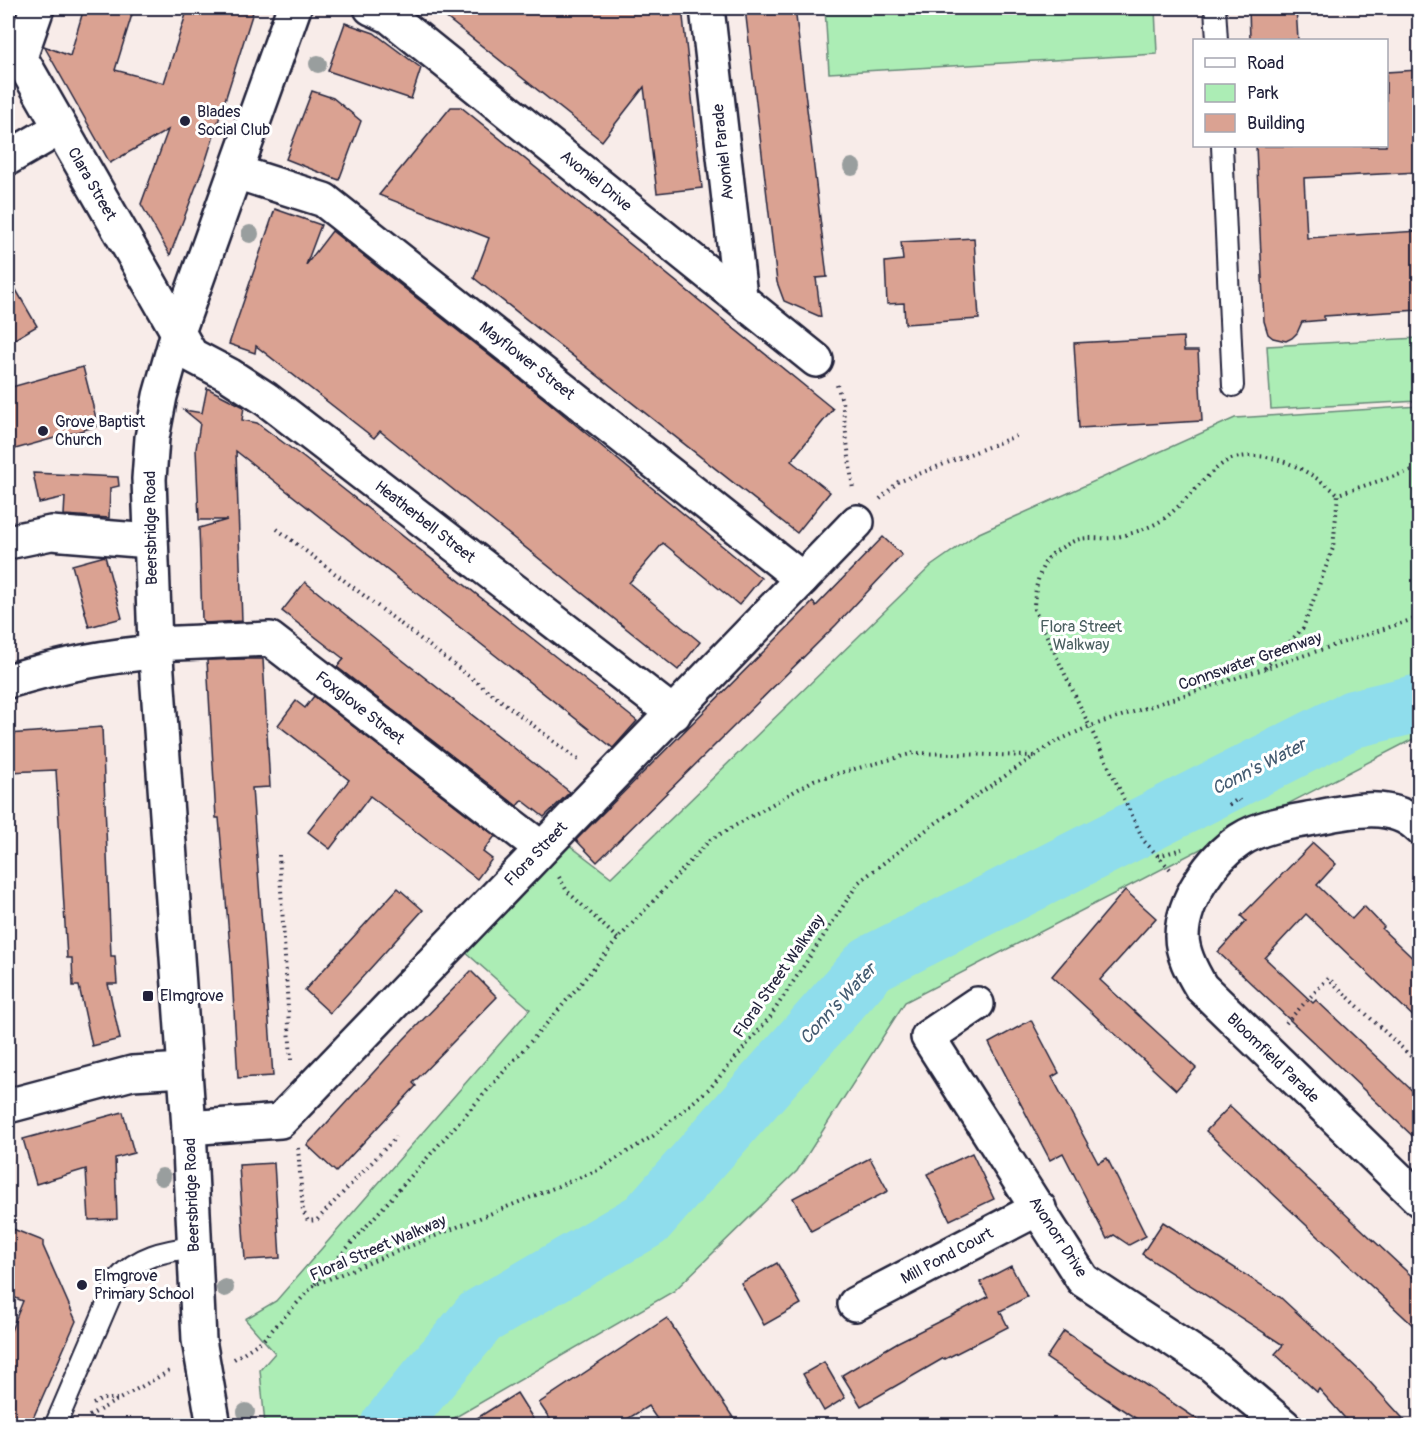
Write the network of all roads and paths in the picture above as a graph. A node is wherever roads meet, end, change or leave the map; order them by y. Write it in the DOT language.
graph roads {
  1 [pos="37,8"];
  2 [pos="294,8"];
  3 [pos="371,8"];
  4 [pos="707,8"];
  5 [pos="1215,8"];
  6 [pos="1217,39"];
  7 [pos="14,46"];
  8 [pos="60,128"];
  9 [pos="1222,147"];
  10 [pos="8,158"];
  11 [pos="236,172"];
  12 [pos="740,296"];
  13 [pos="178,332"];
  14 [pos="816,360"];
  15 [pos="1233,386"];
  16 [pos="1016,436"];
  17 [pos="1419,468"];
  18 [pos="1338,494"];
  19 [pos="857,522"];
  20 [pos="278,529"];
  21 [pos="8,542"];
  22 [pos="150,542"];
  23 [pos="802,579"];
  24 [pos="1419,617"];
  25 [pos="155,648"];
  26 [pos="1264,669"];
  27 [pos="8,681"];
  28 [pos="674,714"];
  29 [pos="1088,727"];
  30 [pos="1034,756"];
  31 [pos="606,782"];
  32 [pos="1419,828"];
  33 [pos="541,848"];
  34 [pos="279,855"];
  35 [pos="1170,869"];
  36 [pos="618,939"];
  37 [pos="977,1004"];
  38 [pos="1263,1048"];
  39 [pos="1419,1065"];
  40 [pos="184,1070"];
  41 [pos="8,1106"];
  42 [pos="294,1107"];
  43 [pos="189,1128"];
  44 [pos="396,1137"];
  45 [pos="299,1165"];
  46 [pos="1419,1200"];
  47 [pos="1039,1208"];
  48 [pos="194,1247"];
  49 [pos="314,1285"];
  50 [pos="855,1304"];
  51 [pos="234,1359"];
  52 [pos="169,1370"];
  53 [pos="118,1399"];
  54 [pos="95,1403"];
  55 [pos="85,1418"];
  56 [pos="56,1425"];
  57 [pos="214,1425"];
  58 [pos="1284,1425"];
  1 -- 7 [label="street"];
  2 -- 11 [label="street, Beersbridge Road"];
  3 -- 12 [label="street, Avoniel Drive"];
  4 -- 12 [label="street, Avoniel Parade"];
  5 -- 6 [label="lane"];
  7 -- 8 [label="street, Clara Street"];
  8 -- 10 [label="street"];
  8 -- 13 [label="street, Clara Street"];
  9 -- 15 [label="lane"];
  11 -- 13 [label="street, Beersbridge Road"];
  11 -- 23 [label="street, Mayflower Street"];
  12 -- 14 [label="street, Avoniel Drive"];
  13 -- 22 [label="street, Beersbridge Road"];
  13 -- 28 [label="street, Heatherbell Street"];
  14 -- 19 [label="path"];
  16 -- 19 [label="path"];
  17 -- 18 [label="path"];
  18 -- 26 [label="path"];
  18 -- 29 [label="path"];
  19 -- 23 [label="street, Flora Street"];
  20 -- 31 [label="path"];
  21 -- 22 [label="street"];
  22 -- 25 [label="street, Beersbridge Road"];
  23 -- 28 [label="street, Flora Street"];
  24 -- 26 [label="path, Connswater Greenway"];
  25 -- 27 [label="street, Foxglove Street"];
  25 -- 33 [label="street, Foxglove Street"];
  25 -- 40 [label="street, Beersbridge Road"];
  26 -- 29 [label="path, Connswater Greenway"];
  28 -- 31 [label="street, Flora Street"];
  29 -- 30 [label="path, Floral Street Walkway"];
  29 -- 35 [label="path"];
  30 -- 36 [label="path"];
  30 -- 49 [label="path, Floral Street Walkway"];
  31 -- 33 [label="street, Flora Street"];
  32 -- 38 [label="street, Bloomfield Parade"];
  33 -- 36 [label="path"];
  33 -- 42 [label="street, Flora Street"];
  34 -- 42 [label="path"];
  36 -- 49 [label="path"];
  37 -- 47 [label="street, Avonorr Drive"];
  38 -- 39 [label="path"];
  38 -- 46 [label="street, Bloomfield Parade"];
  40 -- 41 [label="street"];
  40 -- 43 [label="street, Beersbridge Road"];
  42 -- 43 [label="street, Flora Street"];
  43 -- 48 [label="street, Beersbridge Road"];
  44 -- 45 [label="path"];
  47 -- 50 [label="street, Mill Pond Court"];
  47 -- 58 [label="street, Avonorr Drive"];
  48 -- 56 [label="lane"];
  48 -- 57 [label="street, Beersbridge Road"];
  49 -- 51 [label="path, Floral Street Walkway"];
  52 -- 53 [label="path"];
  53 -- 54 [label="path"];
  53 -- 55 [label="path"];
}
